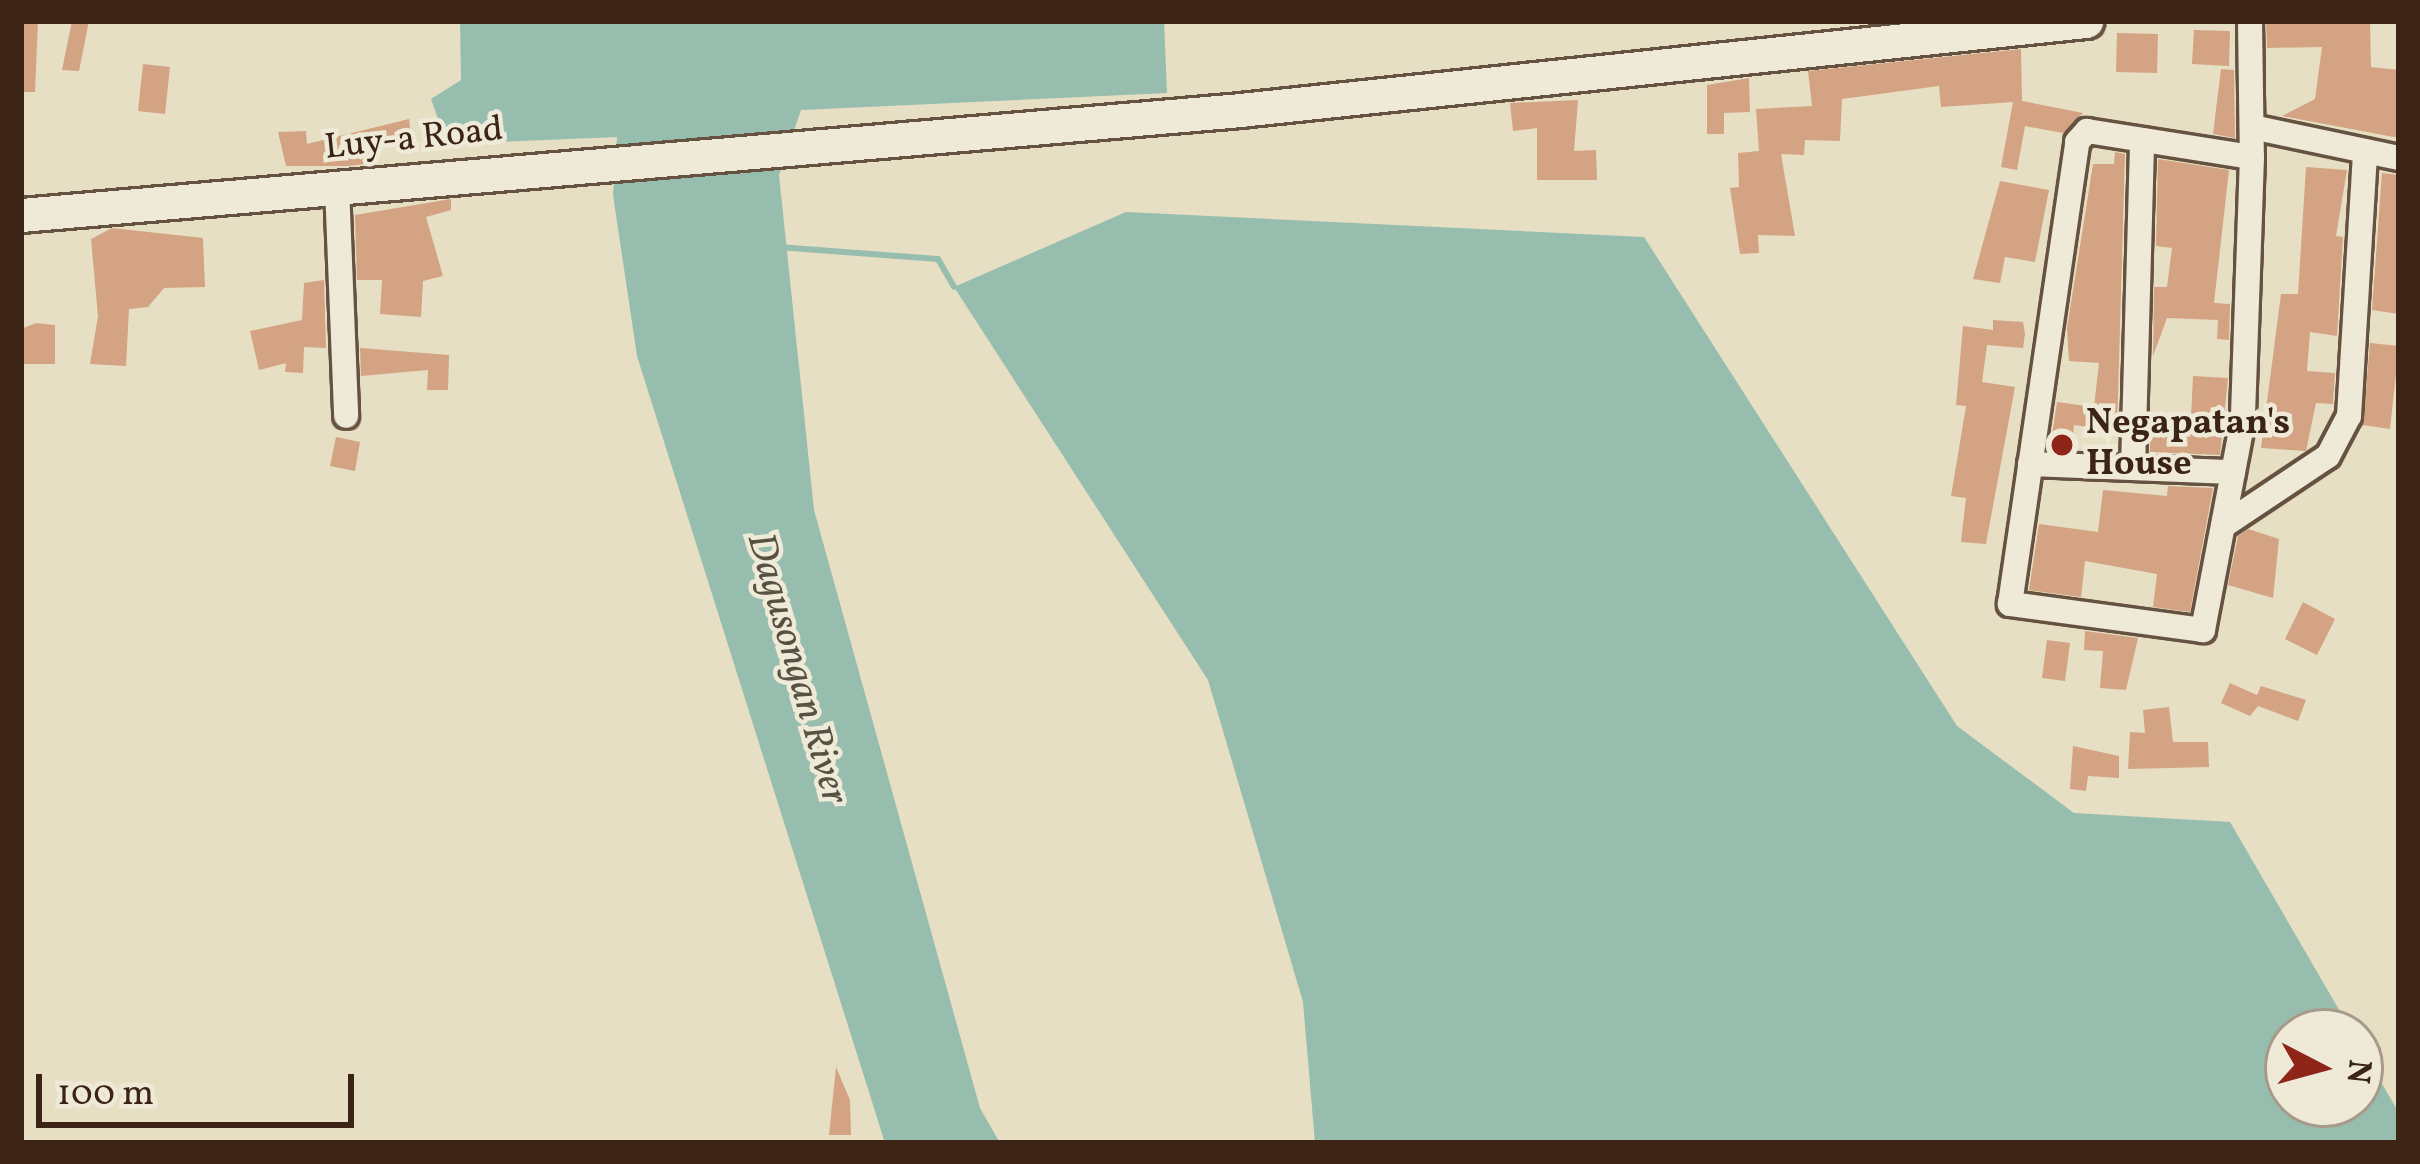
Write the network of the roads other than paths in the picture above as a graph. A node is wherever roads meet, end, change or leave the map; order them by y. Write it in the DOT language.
graph roads {
  1 [pos="2086,21"];
  2 [pos="2250,21"];
  3 [pos="1994,26"];
  4 [pos="2252,127"];
  5 [pos="2142,140"];
  6 [pos="2365,151"];
  7 [pos="2252,157"];
  8 [pos="2399,158"];
  9 [pos="337,187"];
  10 [pos="21,215"];
  11 [pos="346,416"];
  12 [pos="2030,464"];
  13 [pos="2133,468"];
  14 [pos="2233,472"];
  15 [pos="2223,526"];
  1 -- 3 [label="main road, Luy-a Road"];
  2 -- 4 [label="street"];
  3 -- 9 [label="main road, Luy-a Road"];
  4 -- 6 [label="street"];
  4 -- 7 [label="street"];
  5 -- 7 [label="street"];
  5 -- 12 [label="street"];
  5 -- 13 [label="street"];
  6 -- 8 [label="street"];
  6 -- 15 [label="street"];
  7 -- 14 [label="street"];
  9 -- 10 [label="main road, Luy-a Road"];
  9 -- 11 [label="street"];
  12 -- 13 [label="street"];
  12 -- 15 [label="street"];
  13 -- 14 [label="street"];
  14 -- 15 [label="street"];
}
